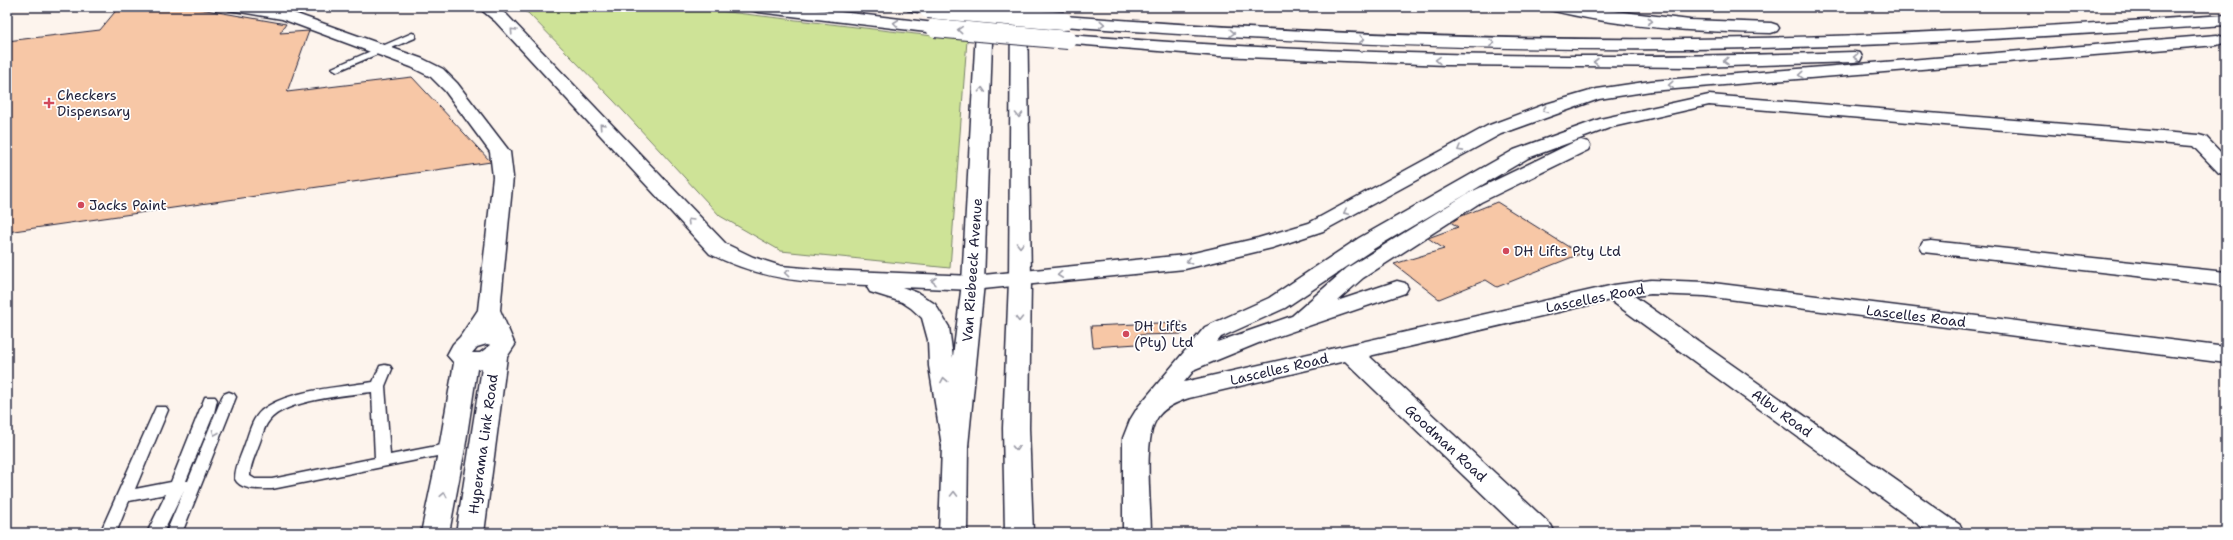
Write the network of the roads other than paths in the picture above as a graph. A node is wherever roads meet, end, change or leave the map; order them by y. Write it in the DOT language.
graph roads {
  1 [pos="235,7"];
  2 [pos="486,7"];
  3 [pos="758,7"];
  4 [pos="985,7"];
  5 [pos="1019,7"];
  6 [pos="1556,7"];
  7 [pos="921,8"];
  8 [pos="2226,20"];
  9 [pos="412,36"];
  10 [pos="2221,40"];
  11 [pos="381,50"];
  12 [pos="337,68"];
  13 [pos="1580,146"];
  14 [pos="2226,169"];
  15 [pos="1931,247"];
  16 [pos="826,277"];
  17 [pos="2226,279"];
  18 [pos="1020,280"];
  19 [pos="974,283"];
  20 [pos="1398,288"];
  21 [pos="1614,292"];
  22 [pos="489,310"];
  23 [pos="1300,321"];
  24 [pos="497,347"];
  25 [pos="467,352"];
  26 [pos="1350,352"];
  27 [pos="2226,354"];
  28 [pos="1186,363"];
  29 [pos="385,369"];
  30 [pos="378,386"];
  31 [pos="229,397"];
  32 [pos="210,400"];
  33 [pos="1154,404"];
  34 [pos="161,410"];
  35 [pos="955,446"];
  36 [pos="452,448"];
  37 [pos="383,462"];
  38 [pos="194,483"];
  39 [pos="176,486"];
  40 [pos="125,496"];
  41 [pos="108,533"];
  42 [pos="155,533"];
  43 [pos="174,533"];
  44 [pos="435,533"];
  45 [pos="470,533"];
  46 [pos="953,533"];
  47 [pos="1019,533"];
  48 [pos="1137,533"];
  49 [pos="1541,533"];
  50 [pos="1950,533"];
  1 -- 11 [label="main road, Hyperama Link Road"];
  16 -- 2 [label="main road, one-way"];
  10 -- 3 [label="main road, one-way, bridge"];
  19 -- 4 [label="main road, Van Riebeeck Avenue, one-way"];
  5 -- 18 [label="main road, one-way"];
  6 -- 8 [label="main road, one-way"];
  7 -- 8 [label="main road, one-way, bridge"];
  9 -- 11 [label="lane"];
  10 -- 18 [label="main road, one-way"];
  11 -- 12 [label="lane"];
  11 -- 22 [label="main road, Hyperama Link Road"];
  13 -- 23 [label="main road"];
  14 -- 28 [label="main road"];
  15 -- 17 [label="main road"];
  19 -- 16 [label="main road, one-way"];
  35 -- 16 [label="main road, one-way"];
  18 -- 19 [label="main road"];
  18 -- 47 [label="main road, one-way"];
  19 -- 35 [label="main road, Van Riebeeck Avenue"];
  20 -- 23 [label="main road"];
  21 -- 26 [label="main road, Lascelles Road"];
  21 -- 27 [label="main road, Lascelles Road"];
  21 -- 50 [label="main road, Albu Road"];
  22 -- 24 [label="main road, Hyperama Link Road"];
  22 -- 25 [label="main road, Hyperama Link Road"];
  23 -- 28 [label="main road"];
  24 -- 25 [label="main road"];
  24 -- 45 [label="main road, Hyperama Link Road"];
  25 -- 36 [label="main road, Hyperama Link Road"];
  26 -- 33 [label="main road, Lascelles Road"];
  26 -- 49 [label="main road, Goodman Road"];
  28 -- 33 [label="main road"];
  29 -- 30 [label="lane"];
  30 -- 37 [label="lane"];
  30 -- 37 [label="lane"];
  31 -- 38 [label="lane, one-way"];
  32 -- 39 [label="lane"];
  33 -- 48 [label="main road, Lascelles Road"];
  34 -- 40 [label="lane"];
  46 -- 35 [label="main road, Van Riebeeck Avenue, one-way"];
  36 -- 37 [label="lane"];
  44 -- 36 [label="main road, Hyperama Link Road, one-way"];
  38 -- 39 [label="lane"];
  38 -- 43 [label="lane"];
  39 -- 40 [label="lane"];
  39 -- 42 [label="lane"];
  40 -- 41 [label="lane"];
}
